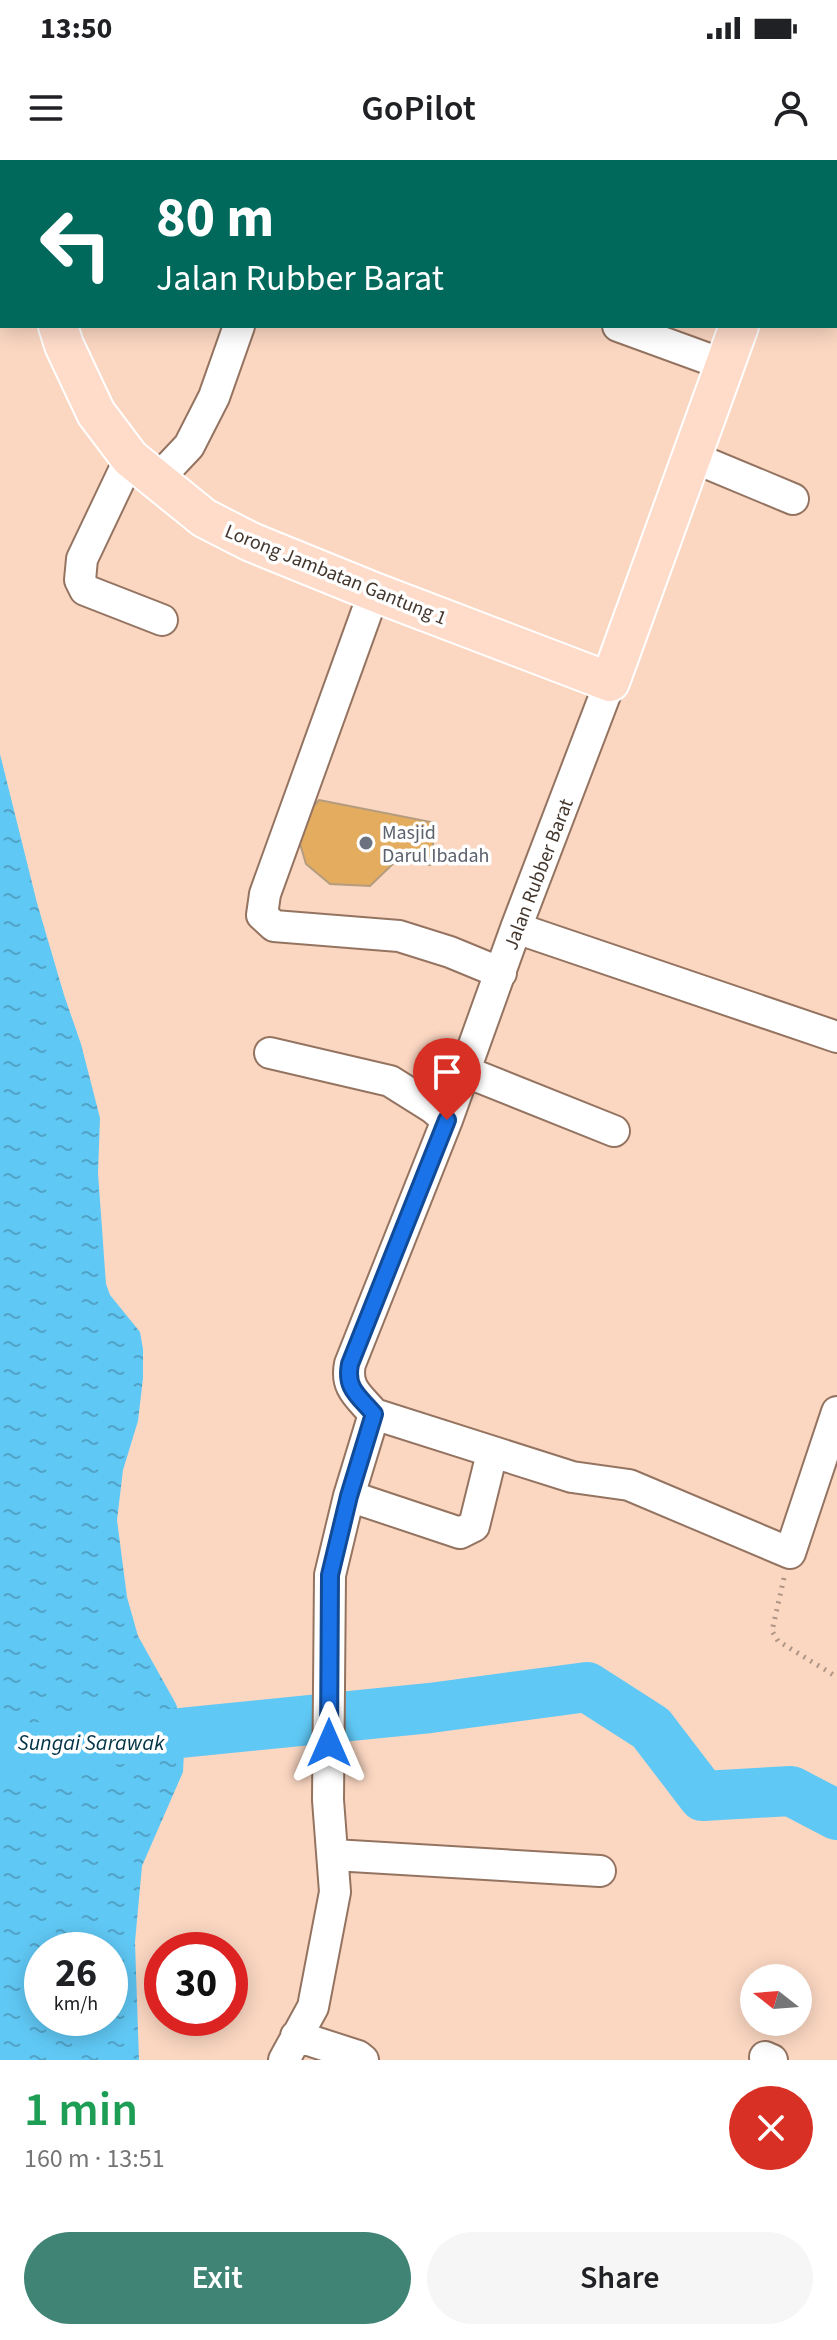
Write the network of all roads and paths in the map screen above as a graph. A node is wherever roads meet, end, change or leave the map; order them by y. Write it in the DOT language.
graph roads {
  1 [pos="59,328"];
  2 [pos="238,328"];
  3 [pos="623,328"];
  4 [pos="738,328"];
  5 [pos="725,365"];
  6 [pos="692,457"];
  7 [pos="143,470"];
  8 [pos="793,499"];
  9 [pos="374,592"];
  10 [pos="162,620"];
  11 [pos="610,682"];
  12 [pos="516,928"];
  13 [pos="501,973"];
  14 [pos="837,1037"];
  15 [pos="270,1053"];
  16 [pos="464,1071"];
  17 [pos="447,1120"];
  18 [pos="614,1131"];
  19 [pos="837,1412"];
  20 [pos="374,1414"];
  21 [pos="492,1453"];
  22 [pos="349,1496"];
  23 [pos="790,1553"];
  24 [pos="837,1677"];
  25 [pos="334,1855"];
  26 [pos="600,1871"];
  27 [pos="290,2048"];
  28 [pos="363,2060"];
  1 -- 7 [label="main road, Lorong Jambatan Gantung 1"];
  2 -- 7 [label="street"];
  3 -- 5 [label="street"];
  4 -- 5 [label="main road, Jalan Rubber Barat"];
  5 -- 6 [label="main road, Jalan Rubber Barat"];
  6 -- 8 [label="street"];
  6 -- 11 [label="main road, Jalan Rubber Barat"];
  7 -- 9 [label="main road, Lorong Jambatan Gantung 1"];
  7 -- 10 [label="street"];
  9 -- 11 [label="main road, Lorong Jambatan Gantung 1"];
  9 -- 13 [label="street"];
  11 -- 12 [label="street, Jalan Rubber Barat"];
  12 -- 13 [label="street, Jalan Rubber Barat"];
  12 -- 14 [label="street"];
  13 -- 16 [label="street, Jalan Rubber Barat"];
  15 -- 17 [label="street"];
  16 -- 17 [label="street, Jalan Rubber Barat"];
  16 -- 18 [label="street"];
  17 -- 20 [label="street, Jalan Rubber Barat"];
  19 -- 23 [label="street"];
  20 -- 21 [label="street"];
  20 -- 22 [label="street"];
  21 -- 22 [label="street"];
  21 -- 23 [label="street"];
  22 -- 25 [label="street"];
  23 -- 24 [label="path"];
  25 -- 26 [label="street"];
  25 -- 27 [label="street"];
  27 -- 28 [label="street"];
}
